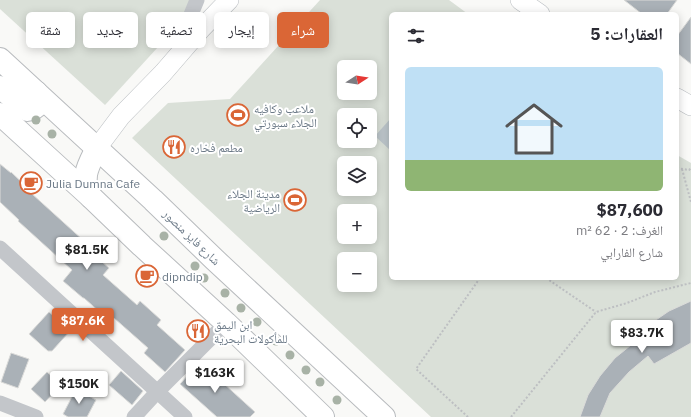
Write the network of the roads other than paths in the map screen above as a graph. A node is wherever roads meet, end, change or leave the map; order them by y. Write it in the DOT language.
graph roads {
  1 [pos="197,0"];
  2 [pos="229,0"];
  3 [pos="520,0"];
  4 [pos="192,12"];
  5 [pos="537,12"];
  6 [pos="206,24"];
  7 [pos="184,48"];
  8 [pos="0,59"];
  9 [pos="0,87"];
  10 [pos="36,92"];
  11 [pos="679,99"];
  12 [pos="691,106"];
  13 [pos="0,114"];
  14 [pos="97,148"];
  15 [pos="92,197"];
  16 [pos="0,248"];
  17 [pos="226,324"];
  18 [pos="157,392"];
  19 [pos="0,403"];
  20 [pos="36,417"];
  21 [pos="134,417"];
  22 [pos="185,417"];
  23 [pos="323,417"];
  24 [pos="384,417"];
  1 -- 4 [label="street"];
  2 -- 6 [label="main road"];
  3 -- 5 [label="main road"];
  7 -- 14 [label="main road"];
  8 -- 10 [label="highway, شارع فايز منصور"];
  9 -- 10 [label="highway"];
  10 -- 14 [label="highway, شارع فايز منصور"];
  11 -- 12 [label="main road"];
  13 -- 15 [label="highway"];
  14 -- 15 [label="highway"];
  14 -- 24 [label="highway, شارع فايز منصور"];
  15 -- 17 [label="highway"];
  16 -- 18 [label="street"];
  17 -- 18 [label="street"];
  17 -- 23 [label="highway"];
  18 -- 21 [label="street"];
  18 -- 22 [label="street"];
  19 -- 20 [label="street"];
}
